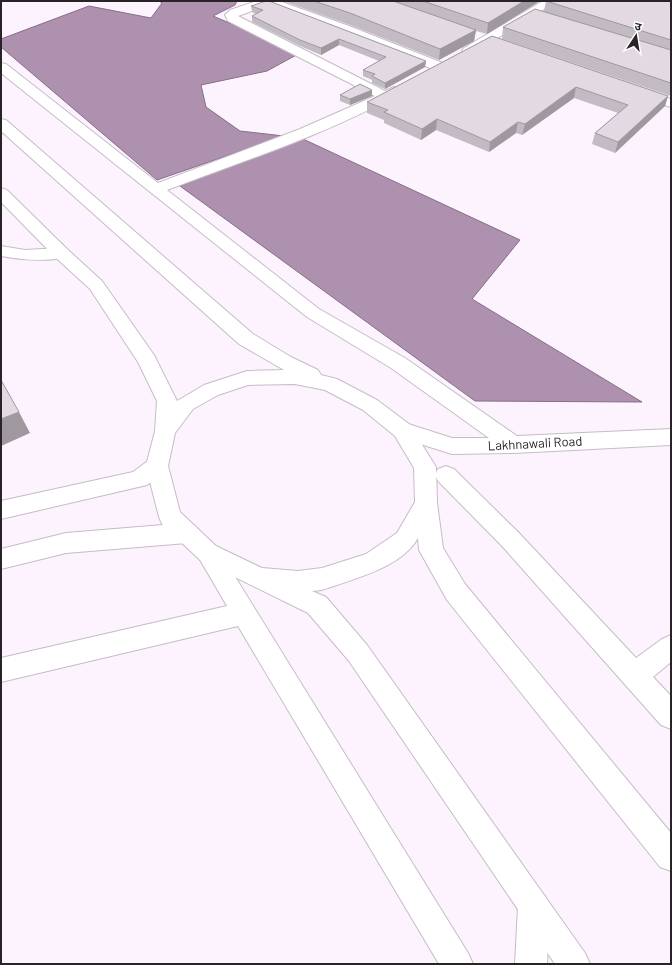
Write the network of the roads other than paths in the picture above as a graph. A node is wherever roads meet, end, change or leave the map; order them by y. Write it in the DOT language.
graph roads {
  1 [pos="551,1"];
  2 [pos="530,13"];
  3 [pos="543,18"];
  4 [pos="474,34"];
  5 [pos="489,40"];
  6 [pos="502,45"];
  7 [pos="450,61"];
  8 [pos="1,67"];
  9 [pos="426,74"];
  10 [pos="406,85"];
  11 [pos="628,90"];
  12 [pos="385,96"];
  13 [pos="671,103"];
  14 [pos="1,123"];
  15 [pos="155,189"];
  16 [pos="1,193"];
  17 [pos="1,251"];
  18 [pos="61,253"];
  19 [pos="330,384"];
  20 [pos="402,430"];
  21 [pos="165,431"];
  22 [pos="671,437"];
  23 [pos="514,445"];
  24 [pos="489,446"];
  25 [pos="157,466"];
  26 [pos="446,475"];
  27 [pos="426,503"];
  28 [pos="1,510"];
  29 [pos="187,533"];
  30 [pos="208,553"];
  31 [pos="1,559"];
  32 [pos="259,578"];
  33 [pos="244,613"];
  34 [pos="671,647"];
  35 [pos="1,670"];
  36 [pos="634,676"];
  37 [pos="671,716"];
  38 [pos="671,856"];
  39 [pos="534,907"];
  40 [pos="458,964"];
  41 [pos="531,964"];
  42 [pos="574,964"];
  1 -- 2 [label="street"];
  2 -- 3 [label="street"];
  2 -- 5 [label="street"];
  4 -- 5 [label="street"];
  5 -- 6 [label="street"];
  5 -- 7 [label="street"];
  7 -- 9 [label="street"];
  7 -- 12 [label="street"];
  8 -- 15 [label="street"];
  10 -- 12 [label="street"];
  11 -- 13 [label="street"];
  12 -- 15 [label="street"];
  14 -- 19 [label="street"];
  15 -- 23 [label="street"];
  16 -- 18 [label="street"];
  17 -- 18 [label="street"];
  18 -- 21 [label="street"];
  19 -- 20 [label="street"];
  19 -- 21 [label="street"];
  20 -- 24 [label="street, Lakhnawali Road"];
  20 -- 27 [label="street"];
  21 -- 25 [label="street"];
  22 -- 23 [label="street, Lakhnawali Road"];
  23 -- 24 [label="street, Lakhnawali Road"];
  24 -- 26 [label="street"];
  25 -- 28 [label="street"];
  25 -- 29 [label="street"];
  26 -- 27 [label="street"];
  26 -- 36 [label="street"];
  27 -- 32 [label="street"];
  27 -- 38 [label="street"];
  29 -- 30 [label="street"];
  29 -- 31 [label="street"];
  30 -- 32 [label="street"];
  30 -- 33 [label="street"];
  32 -- 39 [label="street"];
  33 -- 35 [label="street"];
  33 -- 40 [label="street"];
  34 -- 36 [label="street"];
  36 -- 37 [label="street"];
  39 -- 41 [label="street"];
  39 -- 42 [label="street"];
}
